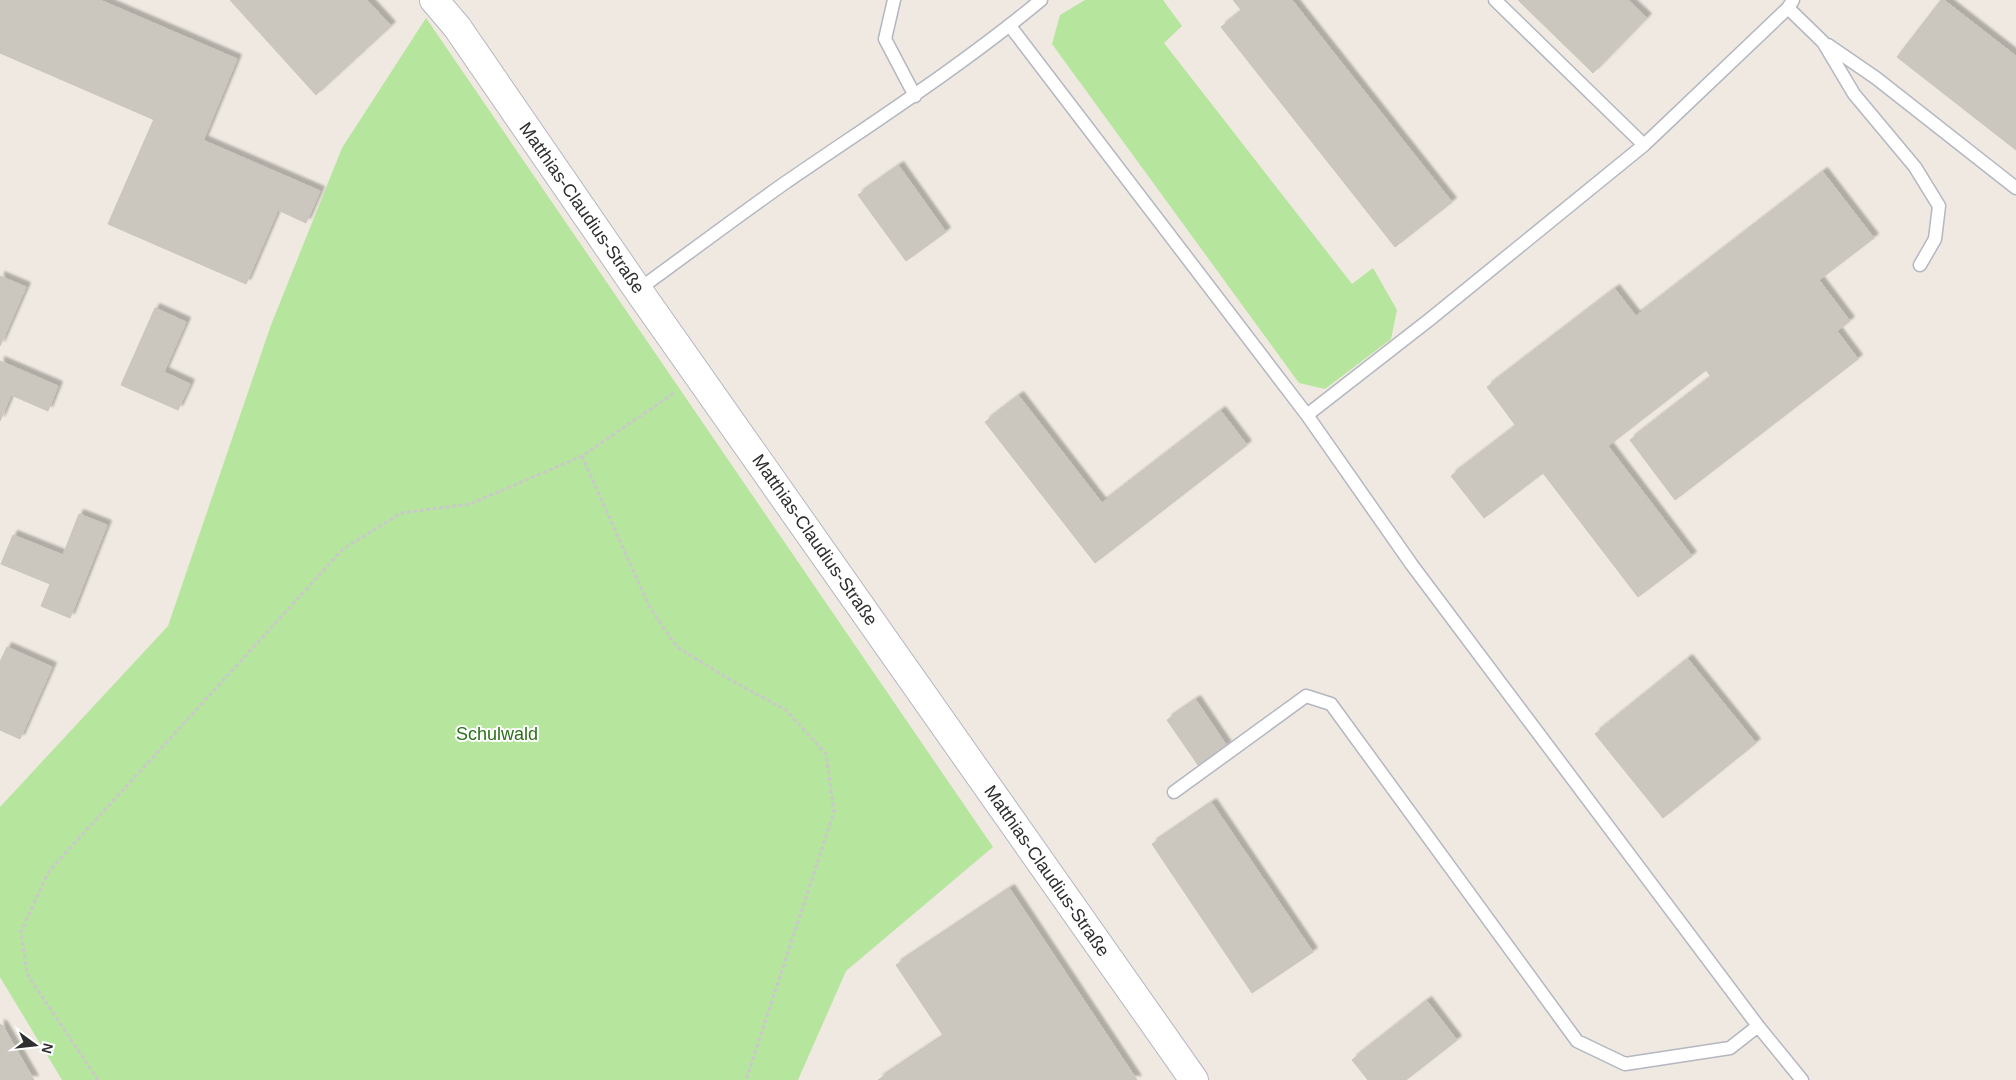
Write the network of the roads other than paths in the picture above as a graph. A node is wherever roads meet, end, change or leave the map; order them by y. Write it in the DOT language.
graph roads {
  1 [pos="434,0"];
  2 [pos="894,0"];
  3 [pos="1041,0"];
  4 [pos="1495,0"];
  5 [pos="1791,4"];
  6 [pos="1010,26"];
  7 [pos="1823,42"];
  8 [pos="915,96"];
  9 [pos="1644,145"];
  10 [pos="2016,188"];
  11 [pos="1920,265"];
  12 [pos="638,290"];
  13 [pos="1307,415"];
  14 [pos="1174,792"];
  15 [pos="1758,1026"];
  16 [pos="1194,1080"];
  17 [pos="1802,1080"];
  1 -- 12 [label="street, Matthias-Claudius-Straße"];
  2 -- 8 [label="lane"];
  3 -- 6 [label="lane"];
  4 -- 9 [label="lane"];
  5 -- 7 [label="lane"];
  5 -- 9 [label="lane"];
  6 -- 8 [label="lane"];
  6 -- 13 [label="lane"];
  7 -- 10 [label="lane"];
  7 -- 11 [label="lane"];
  8 -- 12 [label="lane"];
  9 -- 13 [label="lane"];
  12 -- 16 [label="street, Matthias-Claudius-Straße"];
  13 -- 15 [label="lane"];
  14 -- 15 [label="lane"];
  15 -- 17 [label="lane"];
}
